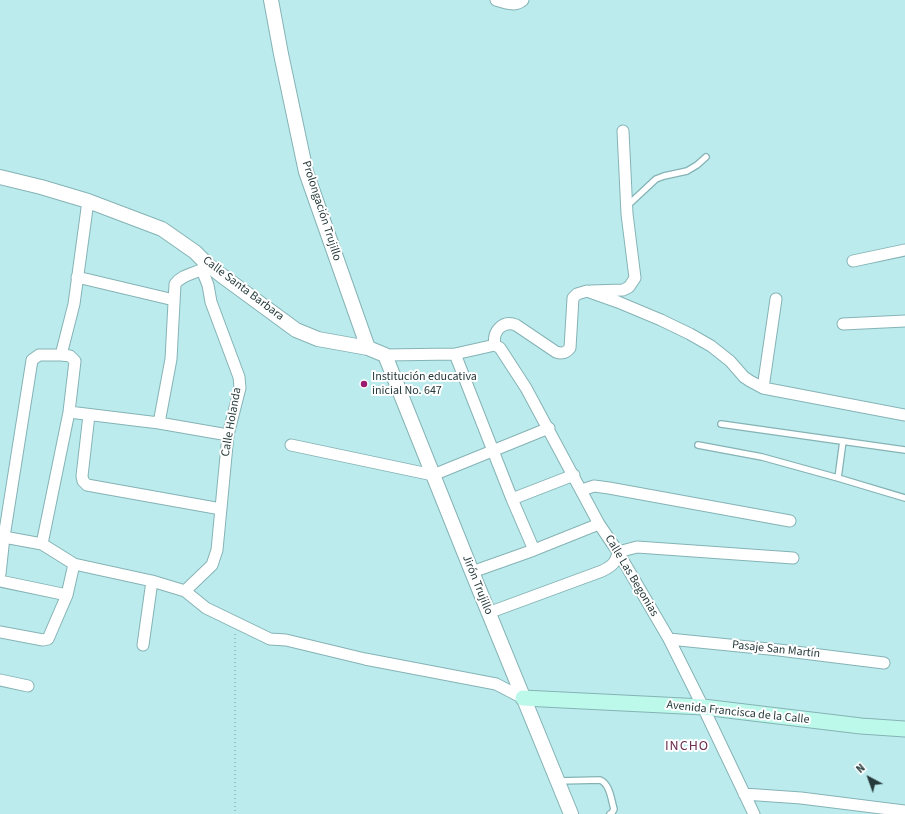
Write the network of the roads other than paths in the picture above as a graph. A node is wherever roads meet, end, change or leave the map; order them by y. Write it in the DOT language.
graph roads {
  1 [pos="271,0"];
  2 [pos="496,0"];
  3 [pos="523,0"];
  4 [pos="623,131"];
  5 [pos="706,157"];
  6 [pos="0,178"];
  7 [pos="88,201"];
  8 [pos="626,206"];
  9 [pos="905,250"];
  10 [pos="853,261"];
  11 [pos="205,268"];
  12 [pos="221,275"];
  13 [pos="77,277"];
  14 [pos="208,285"];
  15 [pos="587,292"];
  16 [pos="776,299"];
  17 [pos="174,300"];
  18 [pos="905,321"];
  19 [pos="843,324"];
  20 [pos="495,345"];
  21 [pos="368,348"];
  22 [pos="455,354"];
  23 [pos="60,355"];
  24 [pos="386,355"];
  25 [pos="764,388"];
  26 [pos="69,412"];
  27 [pos="905,415"];
  28 [pos="89,416"];
  29 [pos="159,423"];
  30 [pos="721,424"];
  31 [pos="549,428"];
  32 [pos="228,435"];
  33 [pos="843,441"];
  34 [pos="291,444"];
  35 [pos="698,446"];
  36 [pos="493,450"];
  37 [pos="905,450"];
  38 [pos="433,475"];
  39 [pos="574,475"];
  40 [pos="838,478"];
  41 [pos="582,490"];
  42 [pos="905,498"];
  43 [pos="512,499"];
  44 [pos="221,509"];
  45 [pos="790,521"];
  46 [pos="599,524"];
  47 [pos="4,537"];
  48 [pos="42,544"];
  49 [pos="534,550"];
  50 [pos="618,552"];
  51 [pos="792,558"];
  52 [pos="74,564"];
  53 [pos="472,572"];
  54 [pos="0,574"];
  55 [pos="152,580"];
  56 [pos="0,581"];
  57 [pos="185,591"];
  58 [pos="67,595"];
  59 [pos="488,612"];
  60 [pos="0,632"];
  61 [pos="668,639"];
  62 [pos="143,645"];
  63 [pos="884,663"];
  64 [pos="0,680"];
  65 [pos="28,686"];
  66 [pos="523,698"];
  67 [pos="703,707"];
  68 [pos="905,729"];
  69 [pos="557,781"];
  70 [pos="744,794"];
  71 [pos="905,810"];
  72 [pos="571,814"];
  73 [pos="610,814"];
  74 [pos="754,814"];
  1 -- 21 [label="street, Prolongación Trujillo"];
  2 -- 3 [label="street"];
  4 -- 8 [label="street"];
  5 -- 8 [label="lane"];
  6 -- 7 [label="street, Calle Santa Barbara"];
  7 -- 11 [label="street, Calle Santa Barbara"];
  7 -- 13 [label="street"];
  8 -- 15 [label="street"];
  9 -- 10 [label="street"];
  11 -- 12 [label="street, Calle Santa Barbara"];
  11 -- 14 [label="street, Calle Holanda"];
  11 -- 17 [label="street"];
  12 -- 14 [label="street"];
  12 -- 21 [label="street, Calle Santa Barbara"];
  13 -- 17 [label="street"];
  13 -- 23 [label="street"];
  14 -- 32 [label="street, Calle Holanda"];
  15 -- 20 [label="street"];
  15 -- 25 [label="street"];
  16 -- 25 [label="street"];
  17 -- 29 [label="street"];
  18 -- 19 [label="street"];
  20 -- 22 [label="street, Calle Santa Barbara"];
  20 -- 31 [label="street, Calle Las Begonias"];
  21 -- 24 [label="street, Calle Santa Barbara"];
  22 -- 24 [label="street, Calle Santa Barbara"];
  22 -- 36 [label="street"];
  23 -- 26 [label="street"];
  23 -- 47 [label="street"];
  24 -- 38 [label="street, Jirón Trujillo"];
  25 -- 27 [label="street"];
  26 -- 28 [label="street"];
  26 -- 48 [label="street"];
  28 -- 29 [label="street"];
  28 -- 44 [label="street"];
  29 -- 32 [label="street"];
  30 -- 33 [label="lane"];
  31 -- 36 [label="street"];
  31 -- 39 [label="street, Calle Las Begonias"];
  32 -- 44 [label="street, Calle Holanda"];
  33 -- 37 [label="lane"];
  33 -- 40 [label="lane"];
  34 -- 38 [label="street"];
  35 -- 40 [label="lane"];
  36 -- 38 [label="street"];
  36 -- 43 [label="street"];
  38 -- 53 [label="street, Jirón Trujillo"];
  39 -- 41 [label="street, Calle Las Begonias"];
  39 -- 43 [label="street"];
  40 -- 42 [label="lane"];
  41 -- 45 [label="street"];
  41 -- 46 [label="street, Calle Las Begonias"];
  43 -- 49 [label="street"];
  44 -- 57 [label="street, Calle Holanda"];
  46 -- 49 [label="street"];
  46 -- 50 [label="street, Calle Las Begonias"];
  47 -- 48 [label="street"];
  47 -- 54 [label="street"];
  48 -- 52 [label="street"];
  49 -- 53 [label="street"];
  50 -- 51 [label="street"];
  50 -- 59 [label="street"];
  50 -- 61 [label="street, Calle Las Begonias"];
  52 -- 55 [label="street"];
  52 -- 58 [label="street"];
  53 -- 59 [label="street, Jirón Trujillo"];
  55 -- 57 [label="street"];
  55 -- 62 [label="street"];
  56 -- 58 [label="street"];
  57 -- 66 [label="street"];
  58 -- 60 [label="street"];
  59 -- 66 [label="street, Jirón Trujillo"];
  61 -- 63 [label="street, Pasaje San Martín"];
  61 -- 67 [label="street, Calle Las Begonias"];
  64 -- 65 [label="street"];
  66 -- 67 [label="main road, Avenida Francisca de la Calle"];
  66 -- 69 [label="street, Jirón Trujillo"];
  67 -- 68 [label="main road, Avenida Francisca de la Calle"];
  67 -- 70 [label="street, Calle Las Begonias"];
  69 -- 72 [label="street, Jirón Trujillo"];
  69 -- 73 [label="lane"];
  70 -- 71 [label="street"];
  70 -- 74 [label="street, Calle Las Begonias"];
}
